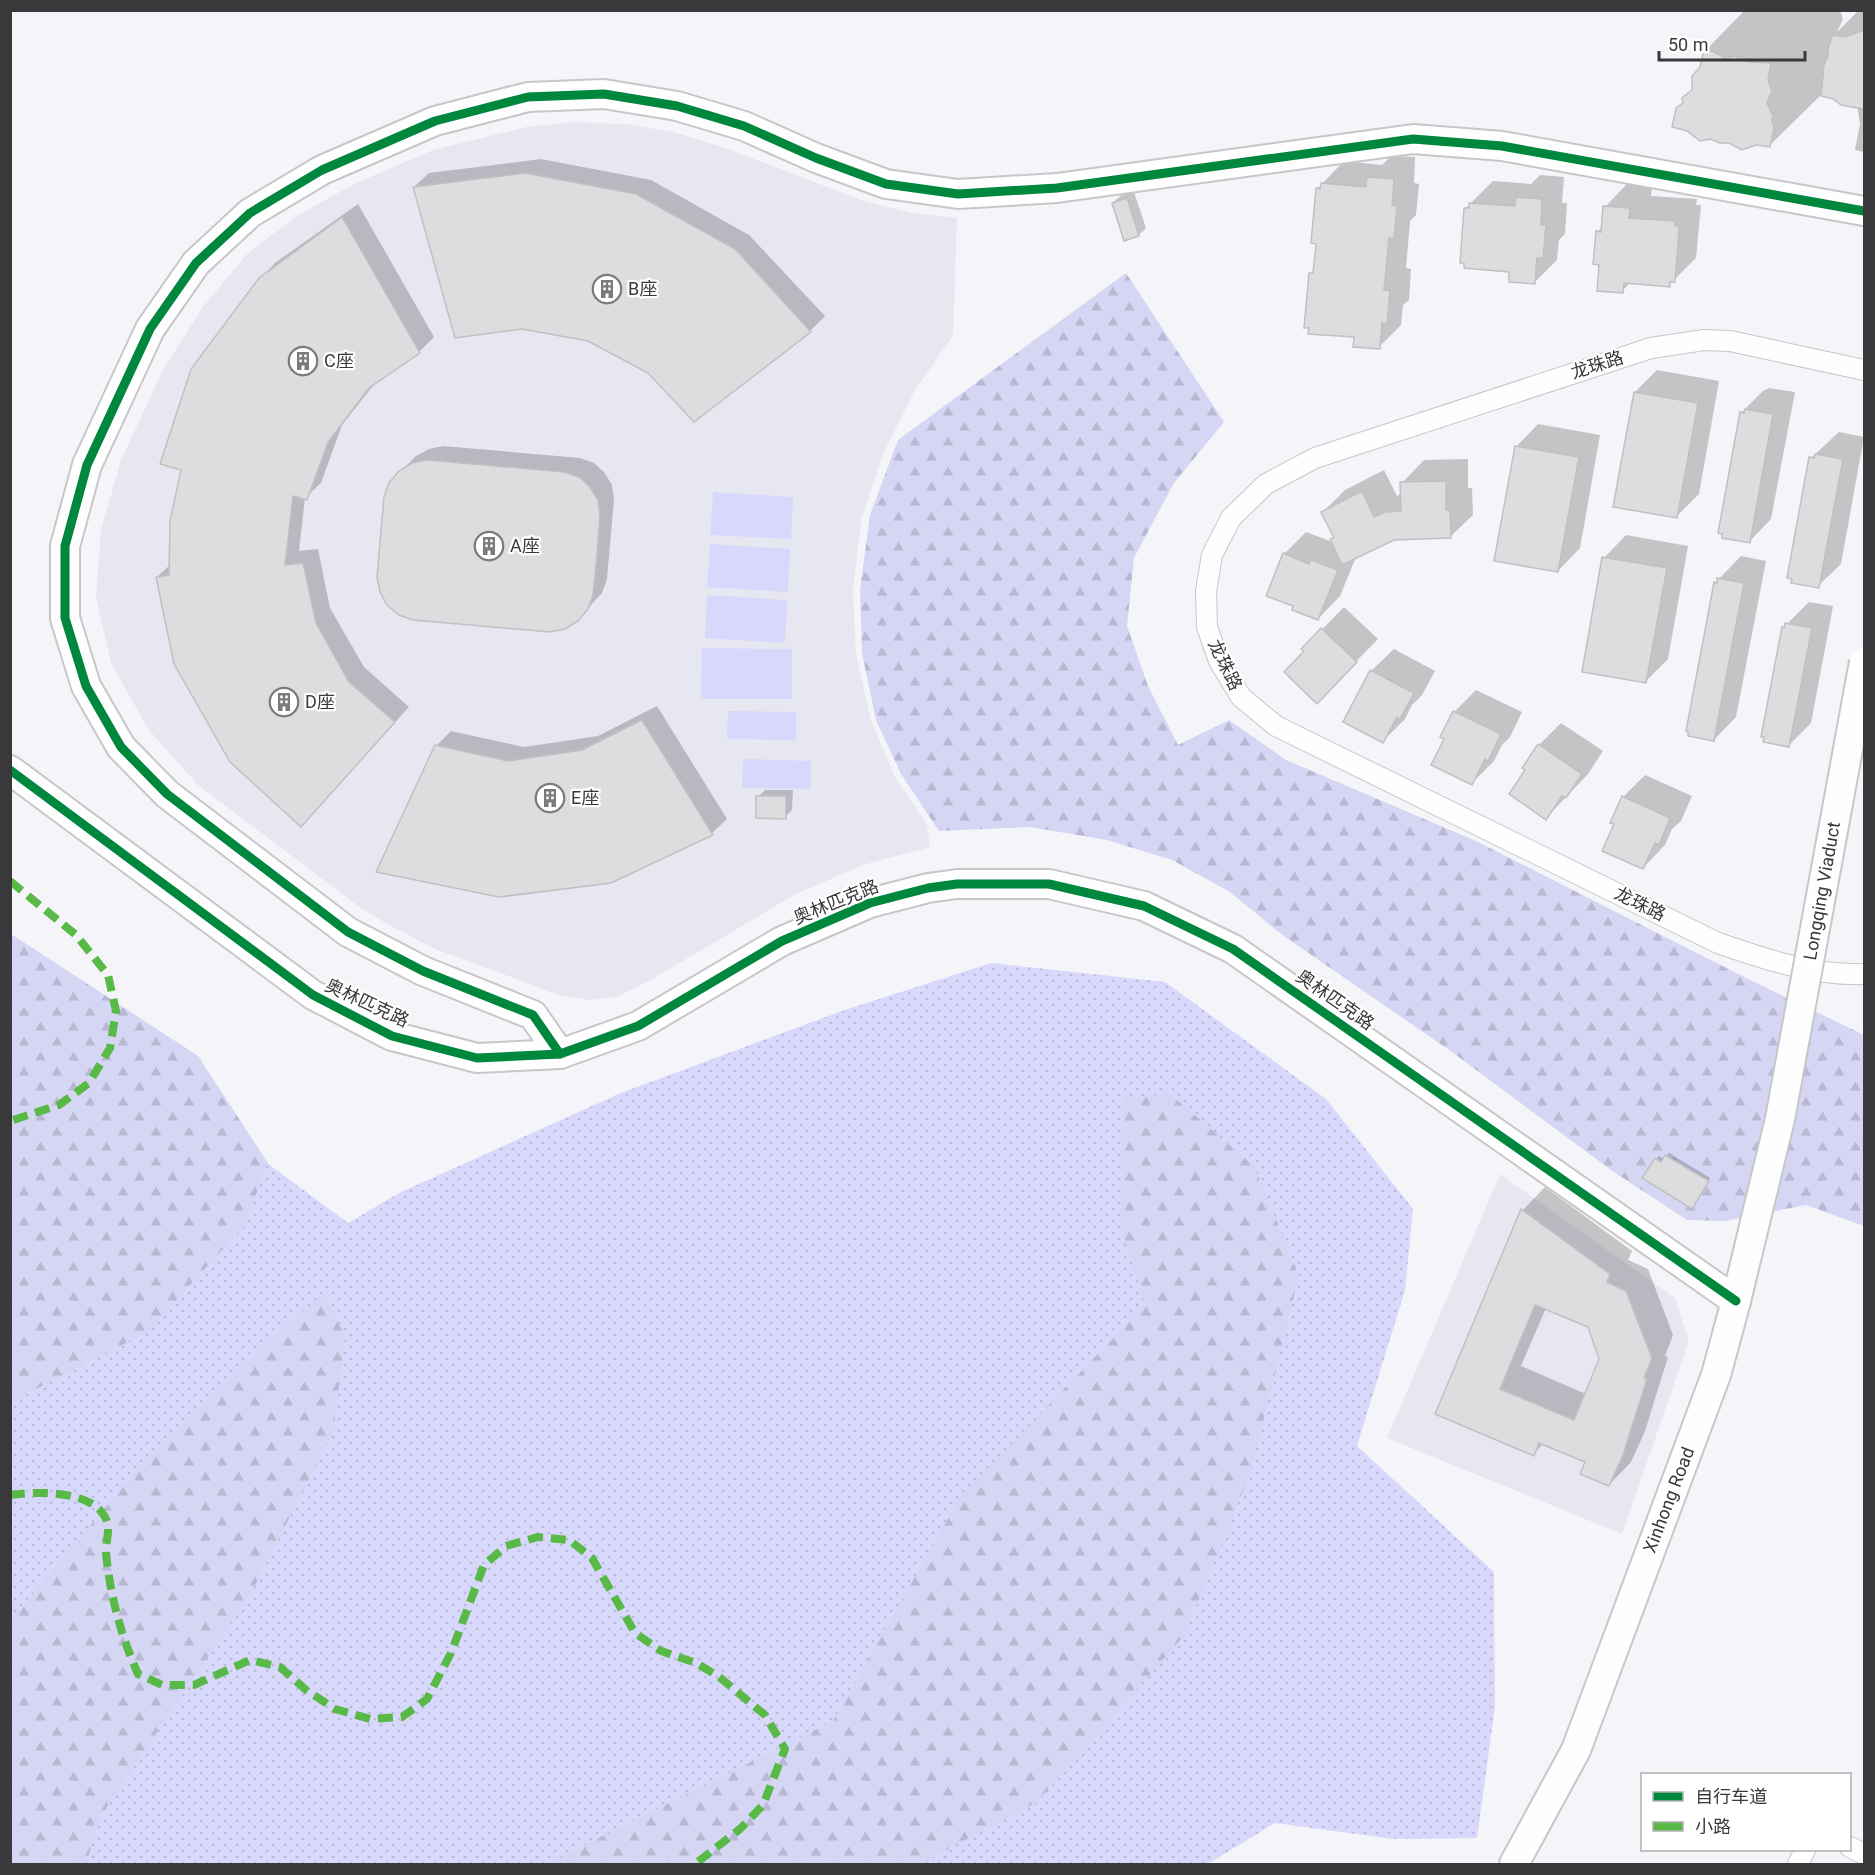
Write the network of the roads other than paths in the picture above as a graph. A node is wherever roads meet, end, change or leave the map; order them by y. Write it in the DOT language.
graph roads {
  1 [pos="1864,211"];
  2 [pos="1864,370"];
  3 [pos="1864,662"];
  4 [pos="10,770"];
  5 [pos="1864,974"];
  6 [pos="560,1054"];
  7 [pos="1780,1119"];
  8 [pos="1737,1301"];
  9 [pos="1514,1864"];
  1 -- 6 [label="street"];
  2 -- 5 [label="street, 龙珠路"];
  3 -- 7 [label="street, Longqing Viaduct, bridge"];
  4 -- 6 [label="street, 奥林匹克路"];
  6 -- 8 [label="street, 奥林匹克路"];
  7 -- 8 [label="street, Xinhong Road"];
  8 -- 9 [label="street, Xinhong Road"];
}
